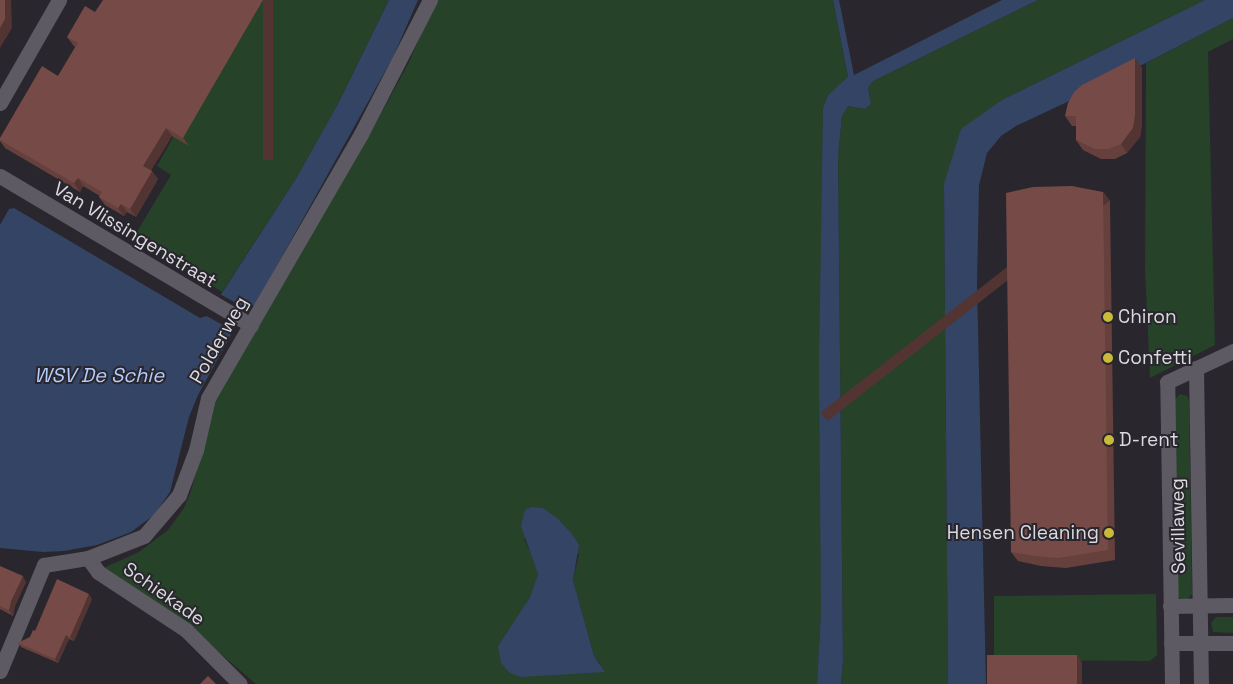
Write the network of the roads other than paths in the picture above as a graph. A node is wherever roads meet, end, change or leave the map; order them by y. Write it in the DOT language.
graph roads {
  1 [pos="59,0"];
  2 [pos="430,0"];
  3 [pos="0,103"];
  4 [pos="0,176"];
  5 [pos="246,323"];
  6 [pos="1233,350"];
  7 [pos="1196,368"];
  8 [pos="88,558"];
  9 [pos="1170,606"];
  10 [pos="1199,606"];
  11 [pos="1233,606"];
  12 [pos="1171,643"];
  13 [pos="1200,643"];
  14 [pos="1233,643"];
  15 [pos="0,671"];
  16 [pos="240,684"];
  17 [pos="1172,684"];
  18 [pos="1201,684"];
  1 -- 3 [label="street"];
  2 -- 5 [label="street, Polderweg"];
  4 -- 5 [label="street, Van Vlissingenstraat"];
  5 -- 8 [label="street, Polderweg"];
  6 -- 7 [label="street"];
  7 -- 9 [label="street, Sevillaweg"];
  7 -- 10 [label="street, Sevillaweg"];
  8 -- 15 [label="street, Polderweg"];
  8 -- 16 [label="street, Schiekade"];
  9 -- 10 [label="street"];
  9 -- 12 [label="street, Sevillaweg"];
  10 -- 11 [label="street"];
  10 -- 13 [label="street, Sevillaweg"];
  12 -- 13 [label="street"];
  12 -- 17 [label="street, Sevillaweg"];
  13 -- 14 [label="street"];
  13 -- 18 [label="street, Sevillaweg"];
}
